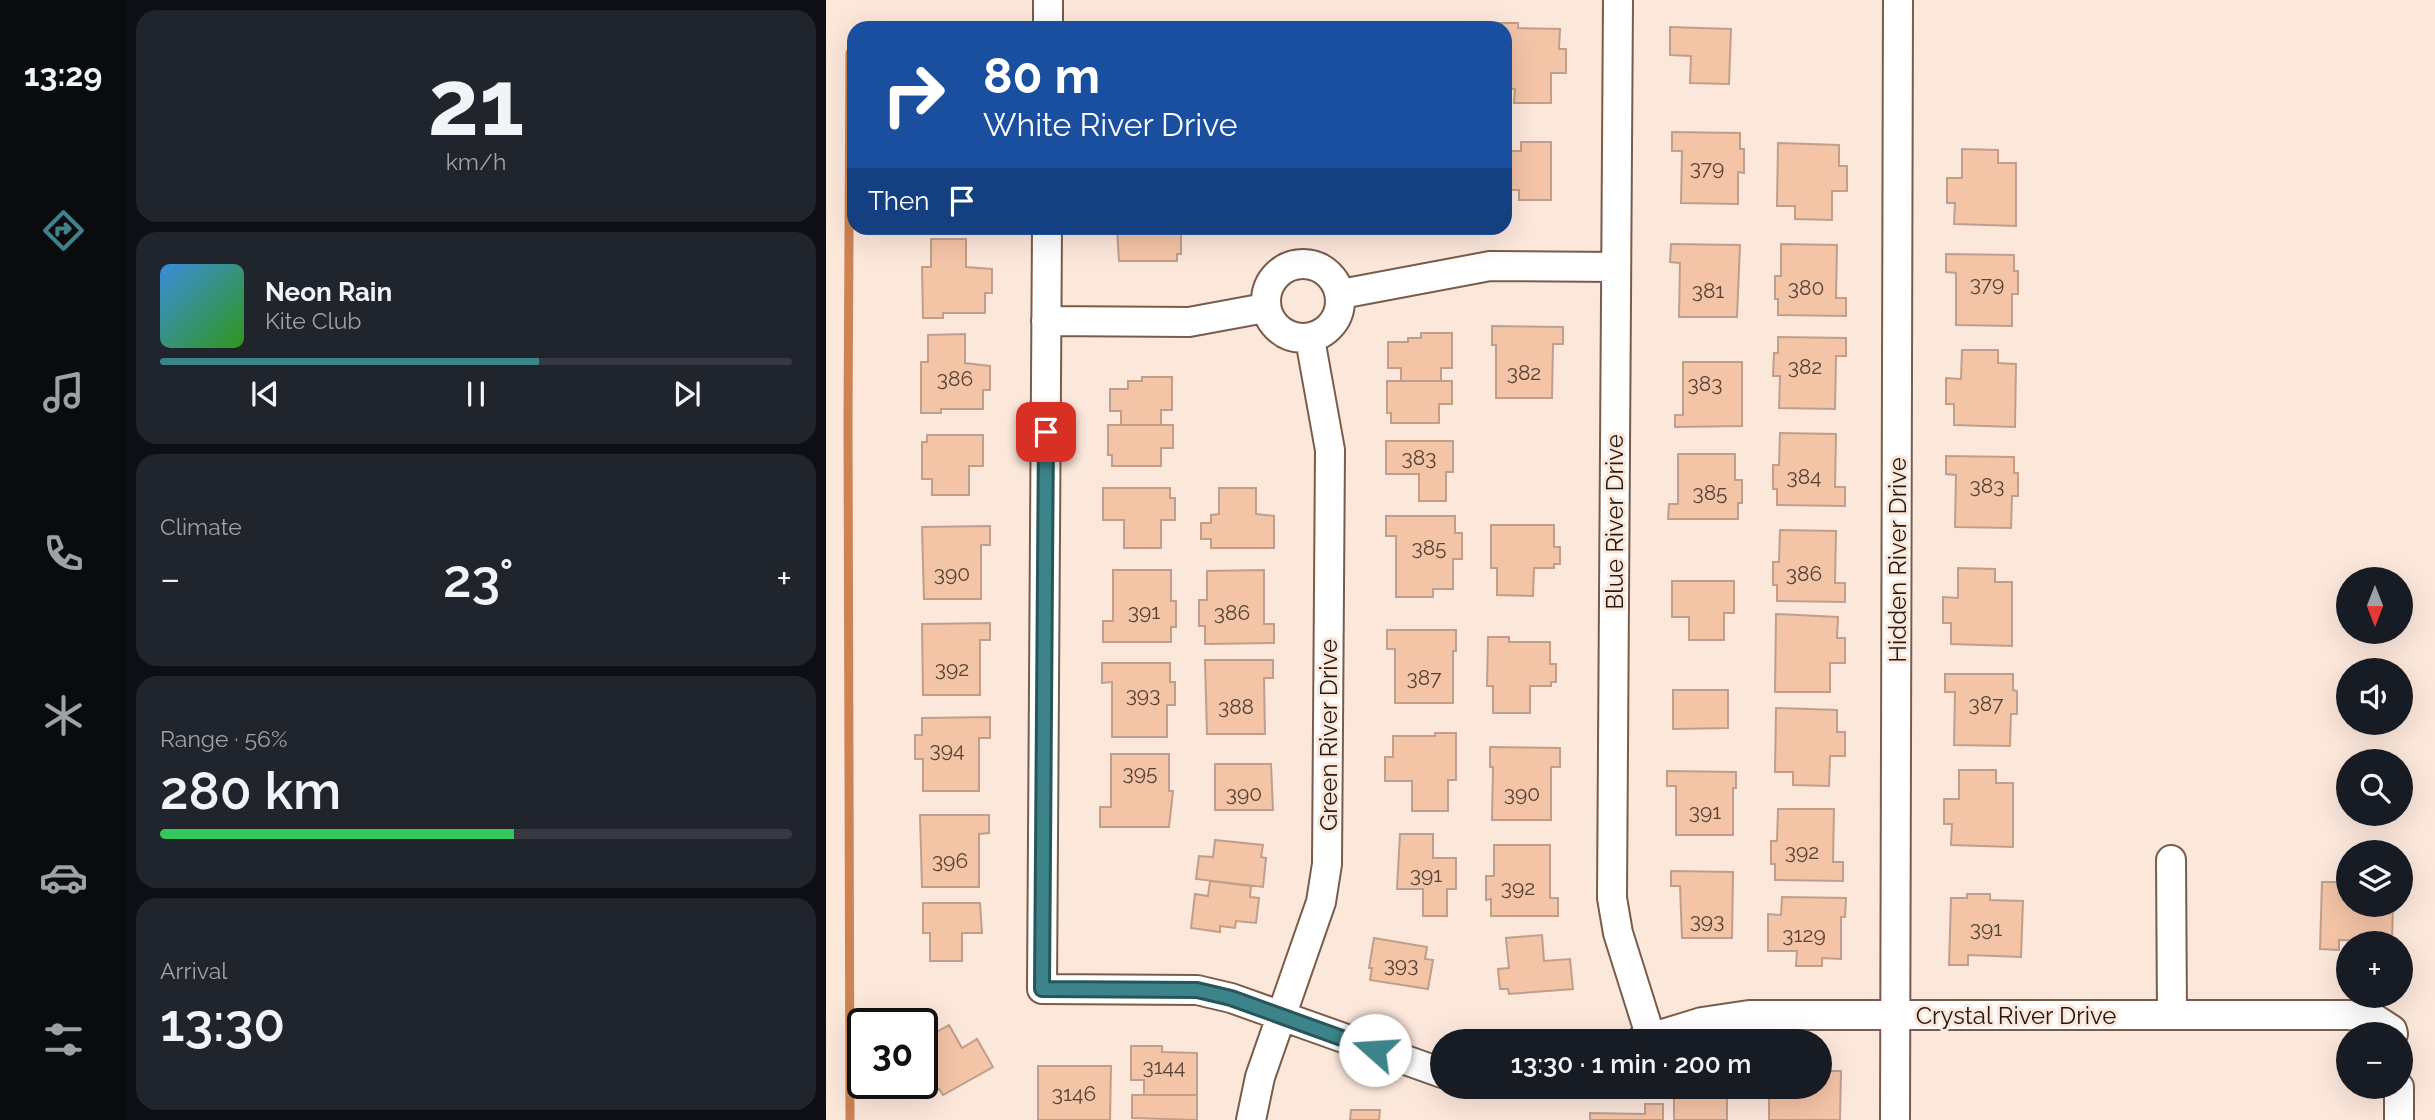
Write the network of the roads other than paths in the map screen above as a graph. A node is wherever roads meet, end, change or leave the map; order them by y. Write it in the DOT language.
graph roads {
  1 [pos="1048,0"];
  2 [pos="1618,0"];
  3 [pos="1898,0"];
  4 [pos="1048,21"];
  5 [pos="1047,235"];
  6 [pos="1616,267"];
  7 [pos="1341,294"];
  8 [pos="1265,308"];
  9 [pos="1046,321"];
  10 [pos="1310,339"];
  11 [pos="2171,860"];
  12 [pos="1895,1015"];
  13 [pos="2172,1015"];
  14 [pos="1281,1017"];
  15 [pos="2379,1022"];
  16 [pos="1643,1029"];
  17 [pos="1680,1029"];
  18 [pos="1430,1069"];
  19 [pos="2399,1099"];
  20 [pos="1251,1120"];
  21 [pos="1895,1120"];
  22 [pos="2399,1120"];
  1 -- 4 [label="street"];
  2 -- 6 [label="street, Blue River Drive"];
  3 -- 12 [label="street, Hidden River Drive"];
  5 -- 9 [label="street"];
  6 -- 7 [label="street"];
  6 -- 16 [label="street, Blue River Drive"];
  7 -- 8 [label="street"];
  7 -- 10 [label="street"];
  8 -- 9 [label="street"];
  8 -- 10 [label="street"];
  9 -- 14 [label="street"];
  10 -- 14 [label="street, Green River Drive"];
  11 -- 13 [label="street"];
  12 -- 13 [label="street, Crystal River Drive"];
  12 -- 17 [label="street, Crystal River Drive"];
  12 -- 21 [label="street, Hidden River Drive"];
  13 -- 15 [label="street, Crystal River Drive"];
  14 -- 18 [label="street"];
  14 -- 20 [label="street, Green River Drive"];
  19 -- 22 [label="street"];
}
